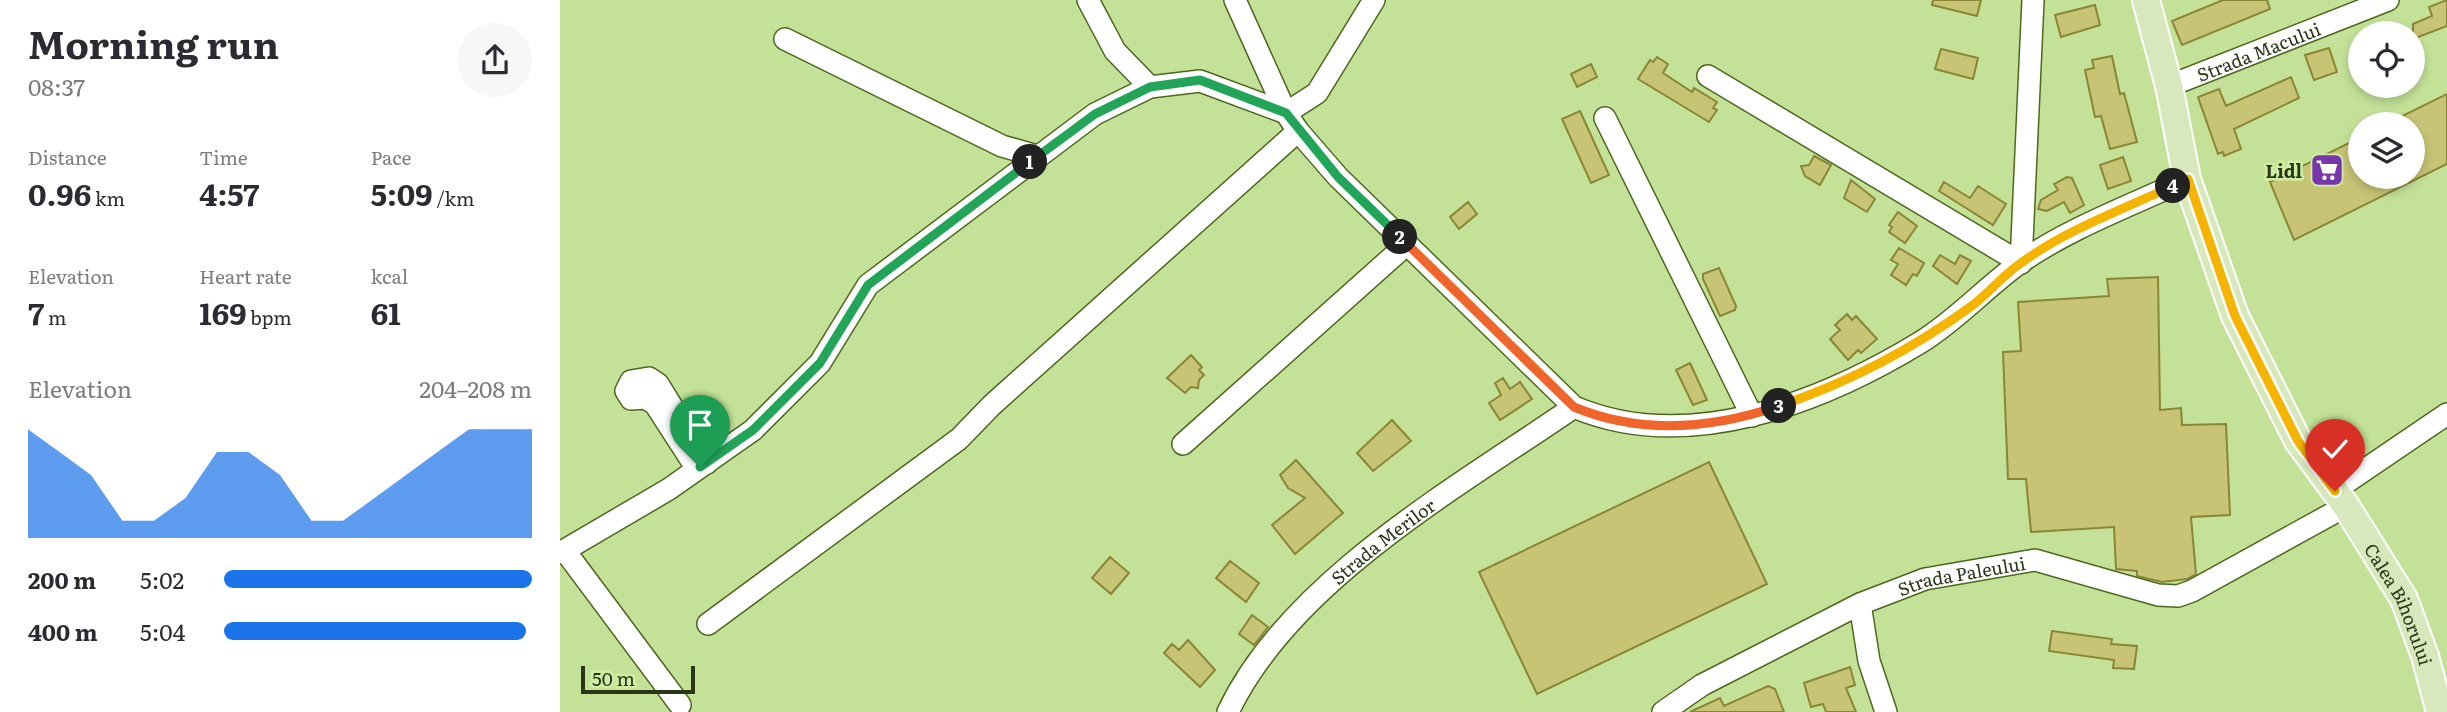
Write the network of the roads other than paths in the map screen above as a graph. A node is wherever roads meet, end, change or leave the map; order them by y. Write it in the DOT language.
graph roads {
  1 [pos="1088,0"];
  2 [pos="1235,0"];
  3 [pos="1374,0"];
  4 [pos="2033,0"];
  5 [pos="2146,0"];
  6 [pos="2388,0"];
  7 [pos="785,39"];
  8 [pos="1708,76"];
  9 [pos="2169,86"];
  10 [pos="1150,87"];
  11 [pos="1286,113"];
  12 [pos="1605,118"];
  13 [pos="1298,131"];
  14 [pos="1037,156"];
  15 [pos="2188,179"];
  16 [pos="1407,244"];
  17 [pos="2021,262"];
  18 [pos="1574,407"];
  19 [pos="2447,414"];
  20 [pos="1752,416"];
  21 [pos="1183,444"];
  22 [pos="2341,498"];
  23 [pos="562,552"];
  24 [pos="1860,604"];
  25 [pos="708,624"];
  26 [pos="680,705"];
  27 [pos="2442,708"];
  28 [pos="1228,712"];
  29 [pos="1663,712"];
  30 [pos="1886,712"];
  1 -- 10 [label="street"];
  2 -- 11 [label="street"];
  3 -- 11 [label="street"];
  4 -- 17 [label="street"];
  5 -- 9 [label="main road, Calea Bihorului"];
  6 -- 9 [label="street, Strada Macului"];
  7 -- 14 [label="street"];
  8 -- 17 [label="street"];
  9 -- 15 [label="main road, Calea Bihorului"];
  10 -- 11 [label="street"];
  10 -- 14 [label="street"];
  11 -- 13 [label="street"];
  12 -- 20 [label="street"];
  13 -- 16 [label="street"];
  13 -- 25 [label="street"];
  14 -- 23 [label="street"];
  15 -- 17 [label="street"];
  15 -- 22 [label="main road, Calea Bihorului"];
  16 -- 18 [label="street"];
  16 -- 21 [label="street"];
  17 -- 20 [label="street"];
  18 -- 20 [label="street"];
  18 -- 28 [label="street, Strada Merilor"];
  19 -- 22 [label="street, Strada Paleului"];
  22 -- 24 [label="street, Strada Paleului"];
  22 -- 27 [label="main road, Calea Bihorului"];
  23 -- 26 [label="street"];
  24 -- 29 [label="street, Strada Paleului"];
  24 -- 30 [label="street"];
}
